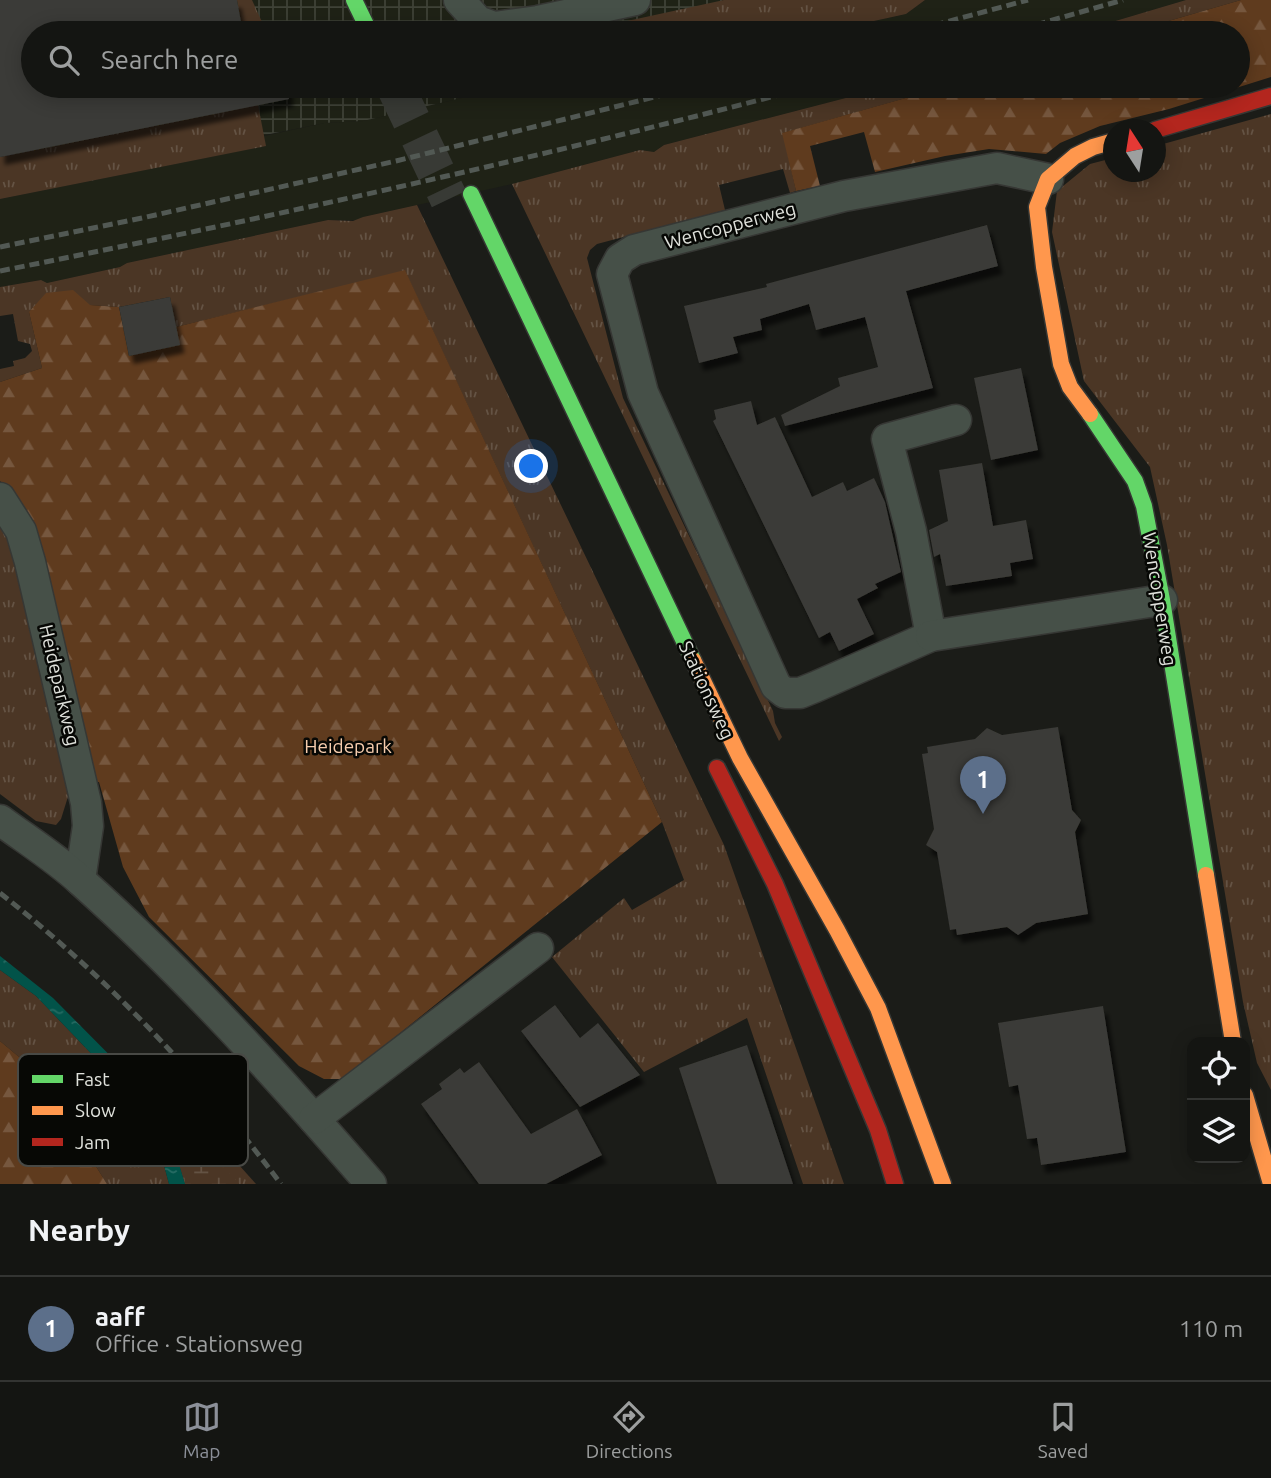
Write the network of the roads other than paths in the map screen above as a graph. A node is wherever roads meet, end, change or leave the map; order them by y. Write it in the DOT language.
graph roads {
  1 [pos="354,0"];
  2 [pos="635,0"];
  3 [pos="468,11"];
  4 [pos="364,21"];
  5 [pos="484,21"];
  6 [pos="531,21"];
  7 [pos="1271,96"];
  8 [pos="1166,127"];
  9 [pos="1103,145"];
  10 [pos="1048,179"];
  11 [pos="471,194"];
  12 [pos="956,420"];
  13 [pos="0,498"];
  14 [pos="1162,600"];
  15 [pos="930,636"];
  16 [pos="711,755"];
  17 [pos="0,820"];
  18 [pos="80,880"];
  19 [pos="538,948"];
  20 [pos="1232,1037"];
  21 [pos="1246,1100"];
  22 [pos="314,1119"];
  23 [pos="371,1184"];
  24 [pos="895,1184"];
  25 [pos="943,1184"];
  26 [pos="1270,1184"];
  1 -- 4 [label="main road"];
  2 -- 6 [label="street"];
  3 -- 5 [label="street"];
  7 -- 8 [label="main road"];
  9 -- 10 [label="main road"];
  10 -- 14 [label="main road, Wencopperweg"];
  10 -- 15 [label="street, Wencopperweg"];
  11 -- 25 [label="main road, Stationsweg"];
  12 -- 15 [label="street"];
  13 -- 18 [label="street, Heideparkweg"];
  14 -- 15 [label="street"];
  14 -- 20 [label="main road, Wencopperweg"];
  16 -- 24 [label="main road, Stationsweg"];
  17 -- 18 [label="street"];
  18 -- 22 [label="street"];
  19 -- 22 [label="street"];
  21 -- 26 [label="main road"];
  22 -- 23 [label="street"];
}
